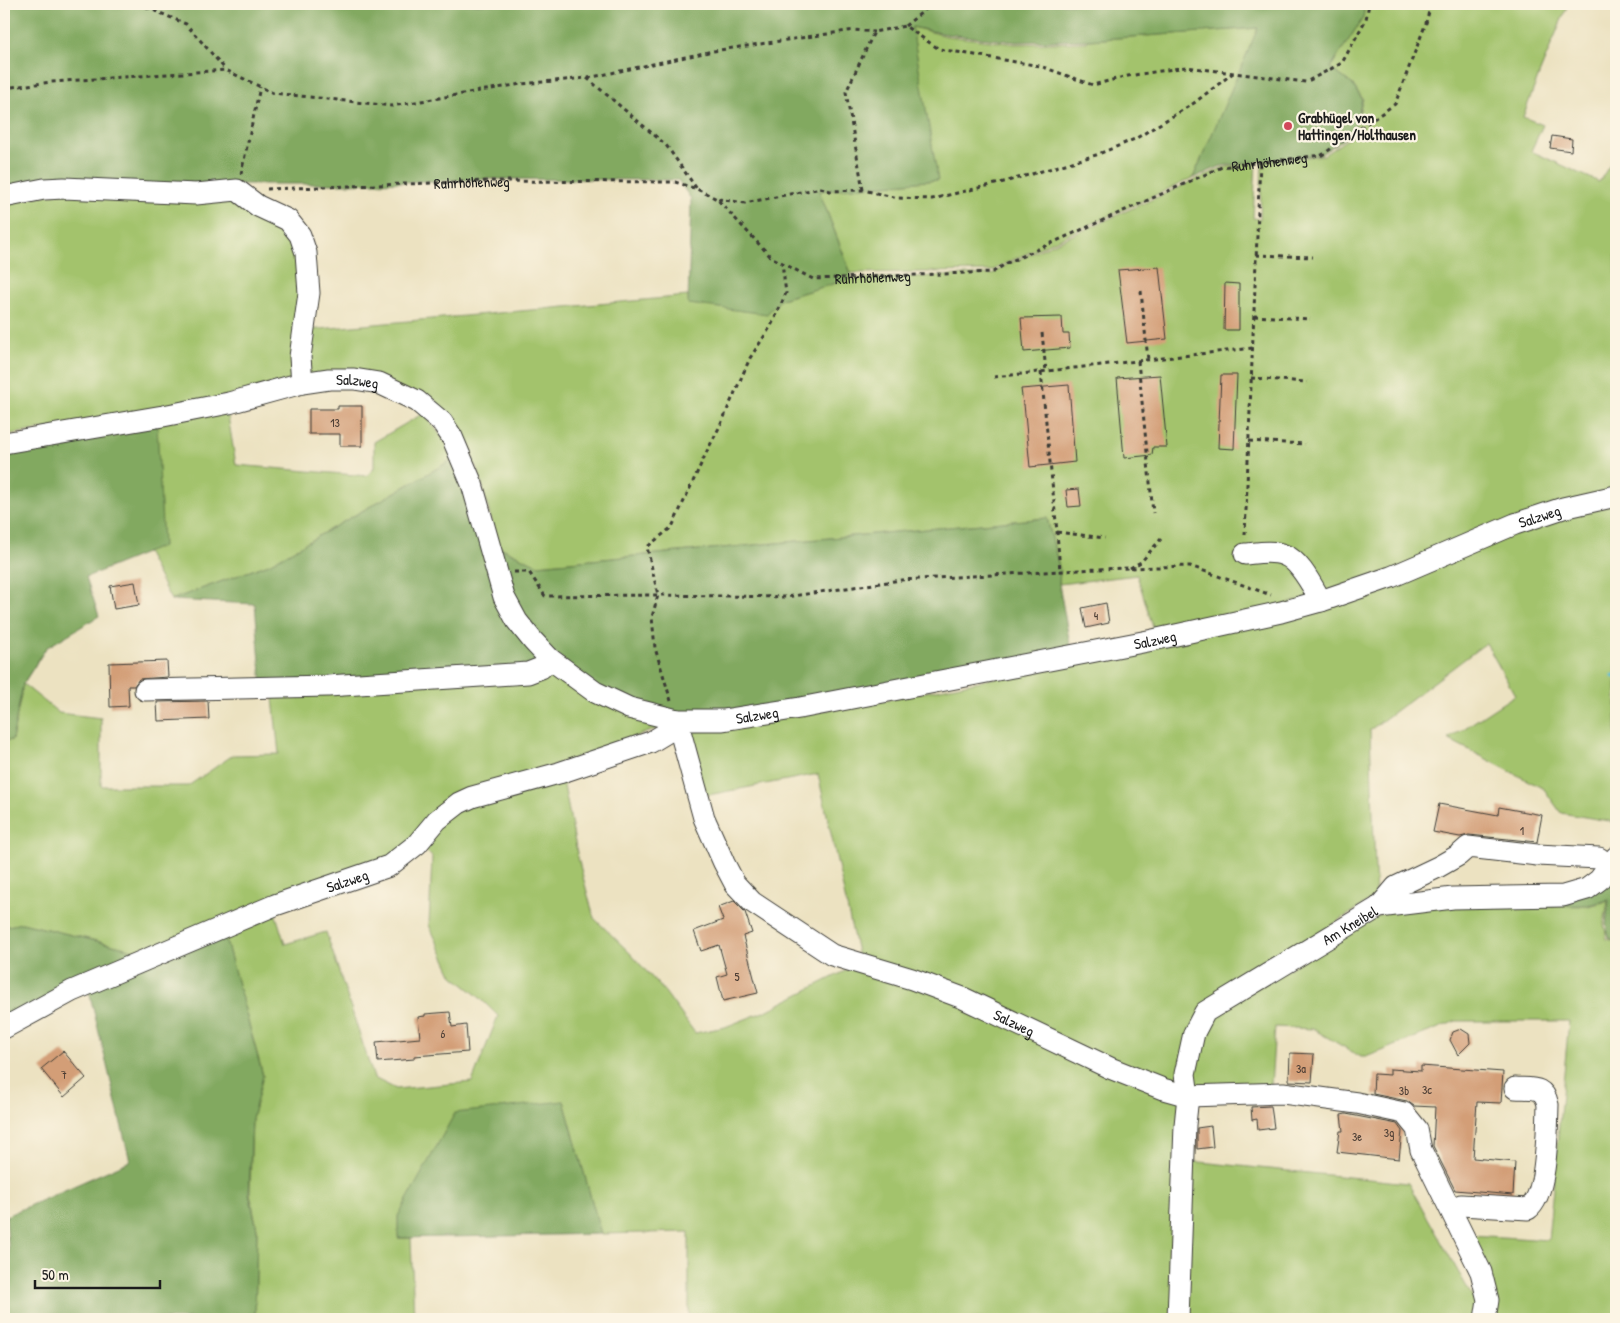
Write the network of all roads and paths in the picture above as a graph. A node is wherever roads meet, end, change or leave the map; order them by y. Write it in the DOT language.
graph roads {
  1 [pos="139,4"];
  2 [pos="932,4"];
  3 [pos="1369,4"];
  4 [pos="1431,4"];
  5 [pos="905,26"];
  6 [pos="874,32"];
  7 [pos="226,70"];
  8 [pos="1233,72"];
  9 [pos="587,78"];
  10 [pos="260,87"];
  11 [pos="4,88"];
  12 [pos="1260,161"];
  13 [pos="697,189"];
  14 [pos="237,190"];
  15 [pos="863,190"];
  16 [pos="4,197"];
  17 [pos="717,199"];
  18 [pos="1256,255"];
  19 [pos="1313,257"];
  20 [pos="782,264"];
  21 [pos="1141,291"];
  22 [pos="1254,316"];
  23 [pos="1310,319"];
  24 [pos="1042,333"];
  25 [pos="1253,348"];
  26 [pos="1148,360"];
  27 [pos="1138,361"];
  28 [pos="1041,372"];
  29 [pos="1046,372"];
  30 [pos="994,377"];
  31 [pos="1251,378"];
  32 [pos="1307,382"];
  33 [pos="302,383"];
  34 [pos="1249,441"];
  35 [pos="4,443"];
  36 [pos="1305,444"];
  37 [pos="1616,496"];
  38 [pos="1153,513"];
  39 [pos="1057,532"];
  40 [pos="1105,538"];
  41 [pos="1160,539"];
  42 [pos="1244,554"];
  43 [pos="1130,569"];
  44 [pos="1060,571"];
  45 [pos="496,572"];
  46 [pos="658,595"];
  47 [pos="1321,601"];
  48 [pos="1281,612"];
  49 [pos="550,660"];
  50 [pos="146,690"];
  51 [pos="676,720"];
  52 [pos="1613,861"];
  53 [pos="1379,907"];
  54 [pos="4,1028"];
  55 [pos="1515,1088"];
  56 [pos="1188,1096"];
  57 [pos="1452,1210"];
  58 [pos="1178,1319"];
  59 [pos="1485,1319"];
  1 -- 7 [label="path"];
  2 -- 5 [label="path"];
  3 -- 8 [label="path"];
  4 -- 12 [label="path, Ruhrhöhenweg"];
  5 -- 6 [label="path"];
  5 -- 8 [label="path"];
  6 -- 9 [label="path"];
  6 -- 15 [label="path"];
  7 -- 10 [label="path"];
  7 -- 11 [label="path"];
  8 -- 15 [label="path"];
  9 -- 10 [label="path"];
  9 -- 13 [label="path"];
  10 -- 14 [label="path"];
  12 -- 18 [label="path"];
  12 -- 20 [label="path, Ruhrhöhenweg"];
  13 -- 14 [label="path, Ruhrhöhenweg"];
  13 -- 17 [label="path, Ruhrhöhenweg"];
  14 -- 16 [label="street"];
  14 -- 33 [label="street"];
  15 -- 17 [label="path"];
  17 -- 20 [label="path, Ruhrhöhenweg"];
  18 -- 19 [label="path"];
  18 -- 22 [label="path"];
  20 -- 46 [label="path"];
  21 -- 26 [label="path"];
  22 -- 23 [label="path"];
  22 -- 25 [label="path"];
  24 -- 29 [label="path"];
  25 -- 26 [label="path"];
  25 -- 31 [label="path"];
  26 -- 27 [label="path"];
  27 -- 29 [label="path"];
  27 -- 38 [label="path"];
  28 -- 29 [label="path"];
  28 -- 30 [label="path"];
  28 -- 39 [label="path"];
  31 -- 32 [label="path"];
  31 -- 34 [label="path"];
  33 -- 35 [label="street, Salzweg"];
  33 -- 45 [label="street, Salzweg"];
  34 -- 36 [label="path"];
  34 -- 42 [label="path"];
  37 -- 47 [label="street, Salzweg"];
  39 -- 40 [label="path"];
  39 -- 44 [label="path"];
  41 -- 43 [label="path"];
  42 -- 47 [label="street"];
  43 -- 44 [label="path"];
  43 -- 48 [label="path"];
  44 -- 46 [label="path"];
  45 -- 46 [label="path"];
  45 -- 49 [label="street, Salzweg"];
  46 -- 51 [label="path"];
  47 -- 48 [label="street, Salzweg"];
  48 -- 51 [label="street, Salzweg"];
  49 -- 50 [label="street"];
  49 -- 51 [label="street, Salzweg"];
  51 -- 54 [label="street, Salzweg"];
  51 -- 56 [label="street, Salzweg"];
  52 -- 53 [label="street, Am Kneibel"];
  52 -- 53 [label="street"];
  53 -- 56 [label="street, Am Kneibel"];
  55 -- 57 [label="street"];
  56 -- 57 [label="street"];
  56 -- 58 [label="street, Am Kneibel"];
  57 -- 59 [label="street"];
}
